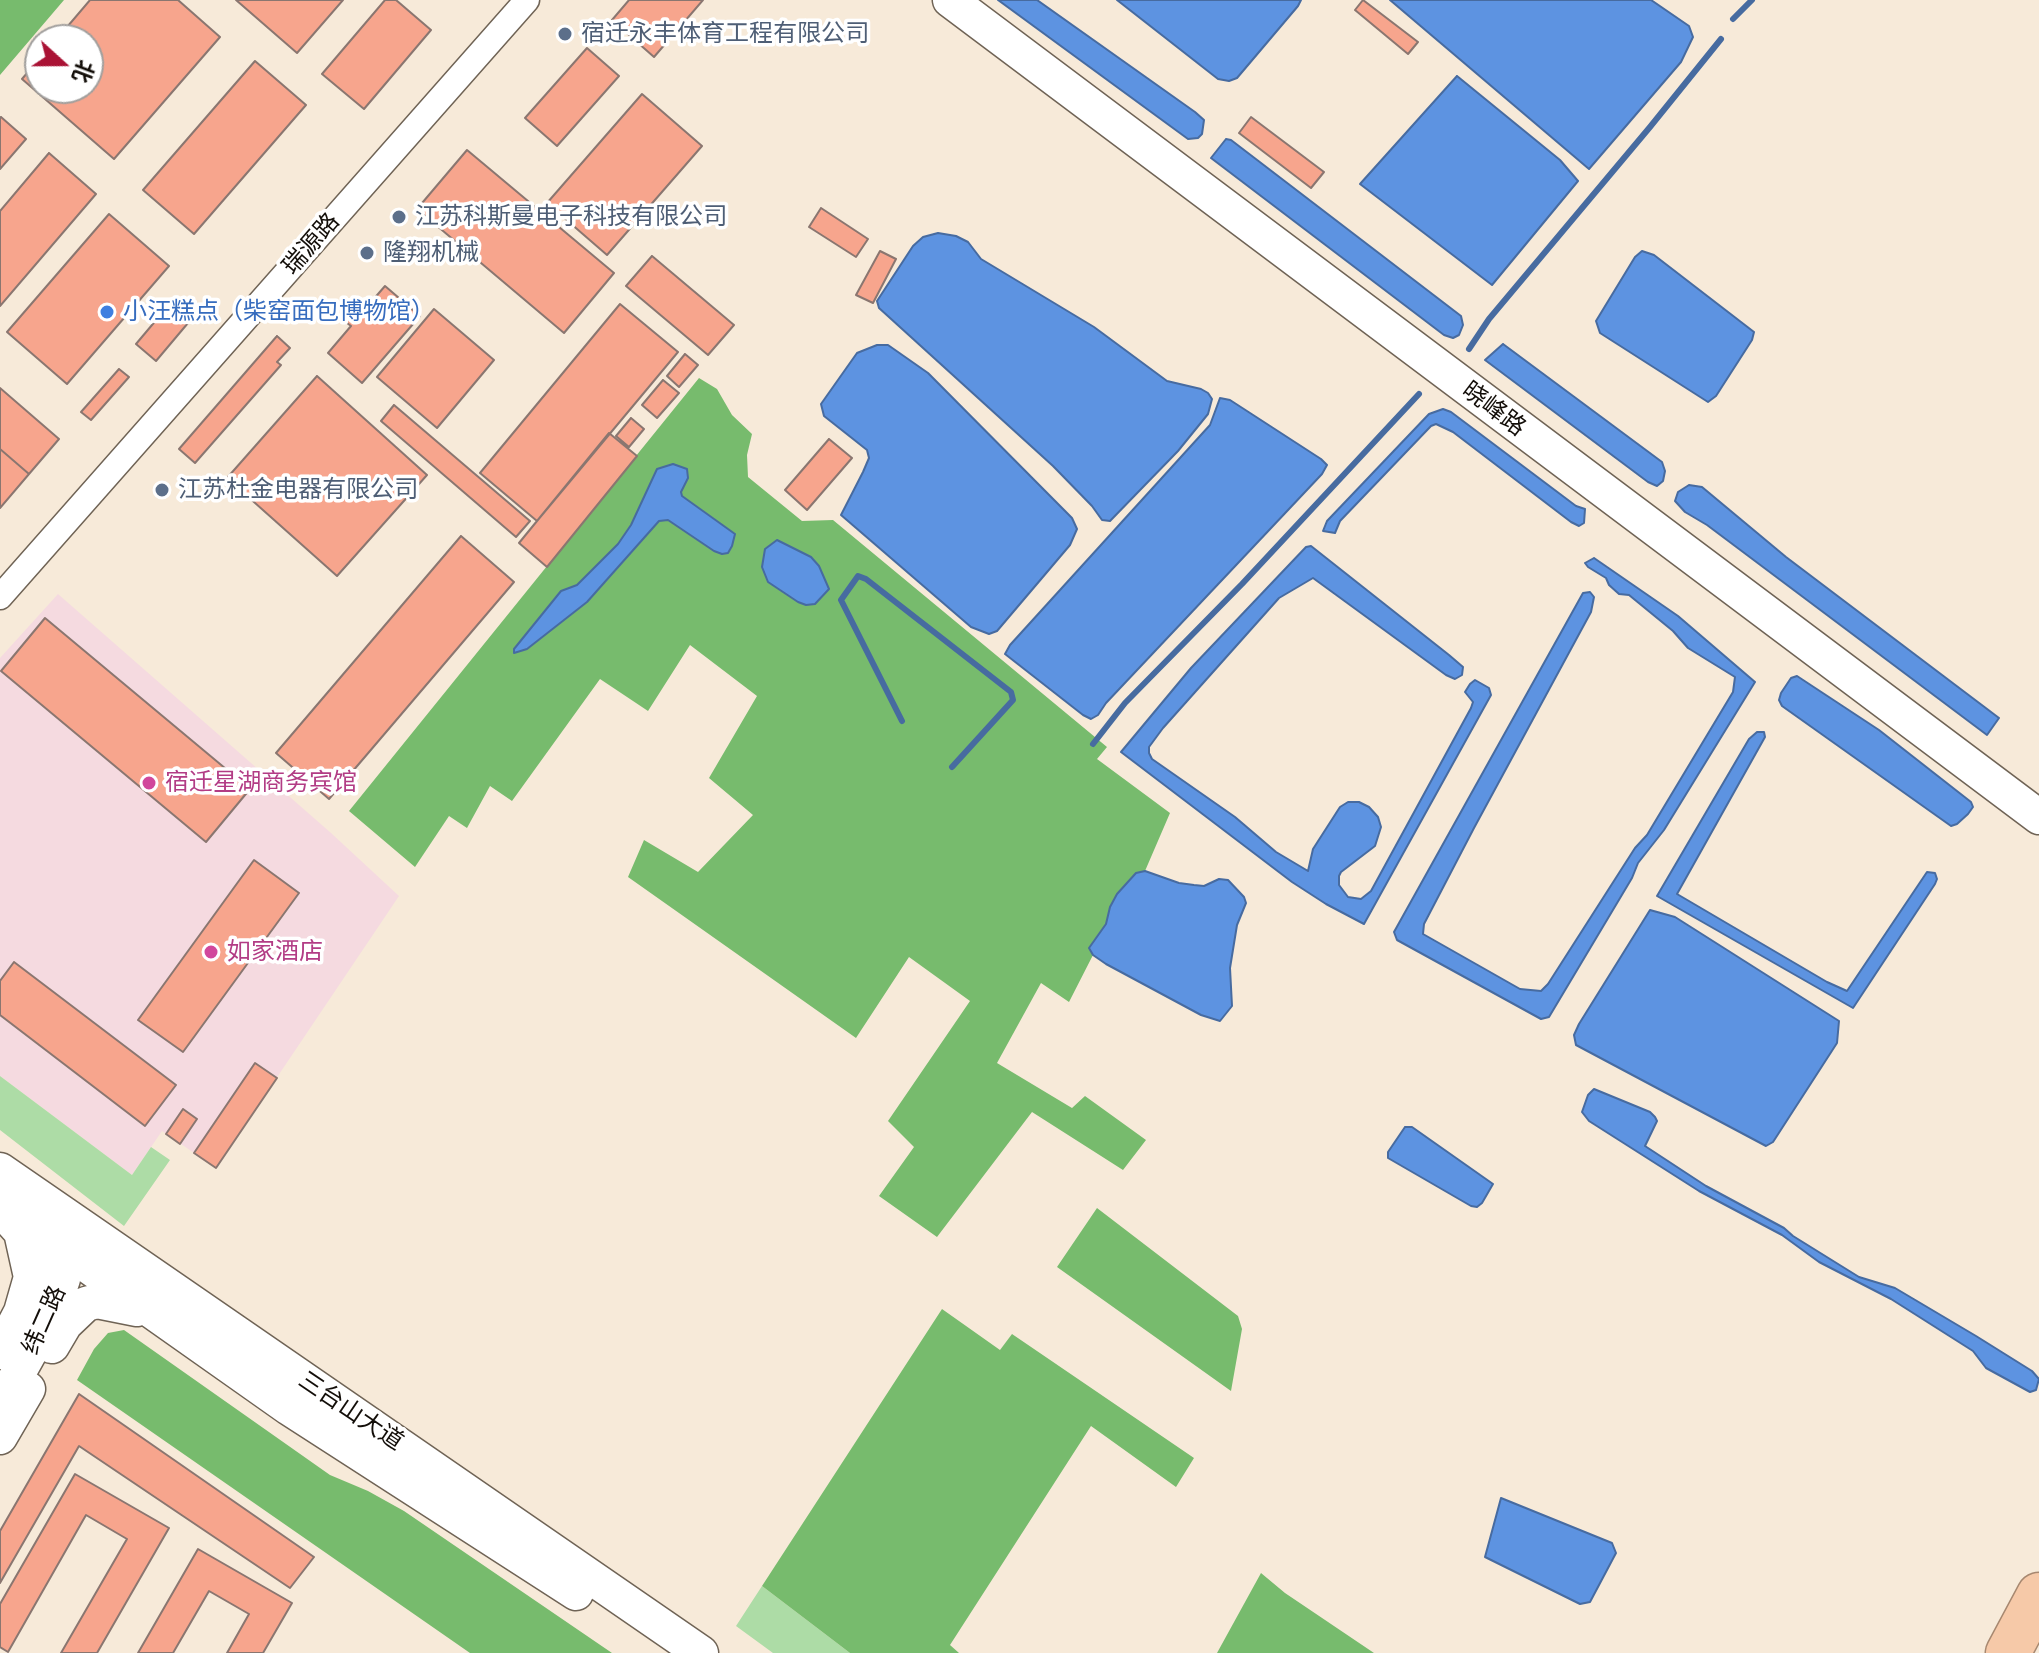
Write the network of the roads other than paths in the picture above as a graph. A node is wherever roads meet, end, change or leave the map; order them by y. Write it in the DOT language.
graph roads {
  1 [pos="527,0"];
  2 [pos="950,0"];
  3 [pos="0,597"];
  4 [pos="2039,817"];
  5 [pos="6,1192"];
  6 [pos="56,1246"];
  7 [pos="157,1316"];
  8 [pos="0,1352"];
  9 [pos="0,1406"];
  10 [pos="0,1437"];
  11 [pos="2039,1595"];
  12 [pos="662,1653"];
  13 [pos="701,1653"];
  14 [pos="2008,1653"];
  1 -- 3 [label="street, 瑞源路"];
  2 -- 4 [label="street, 晓峰路"];
  5 -- 6 [label="street, 纬二路"];
  5 -- 8 [label="street, 纬二路"];
  5 -- 13 [label="street, 三台山大道"];
  6 -- 7 [label="street, 三台山大道"];
  6 -- 9 [label="street, 纬二路"];
  7 -- 10 [label="street"];
  7 -- 12 [label="street, 三台山大道"];
  11 -- 14 [label="highway"];
}
